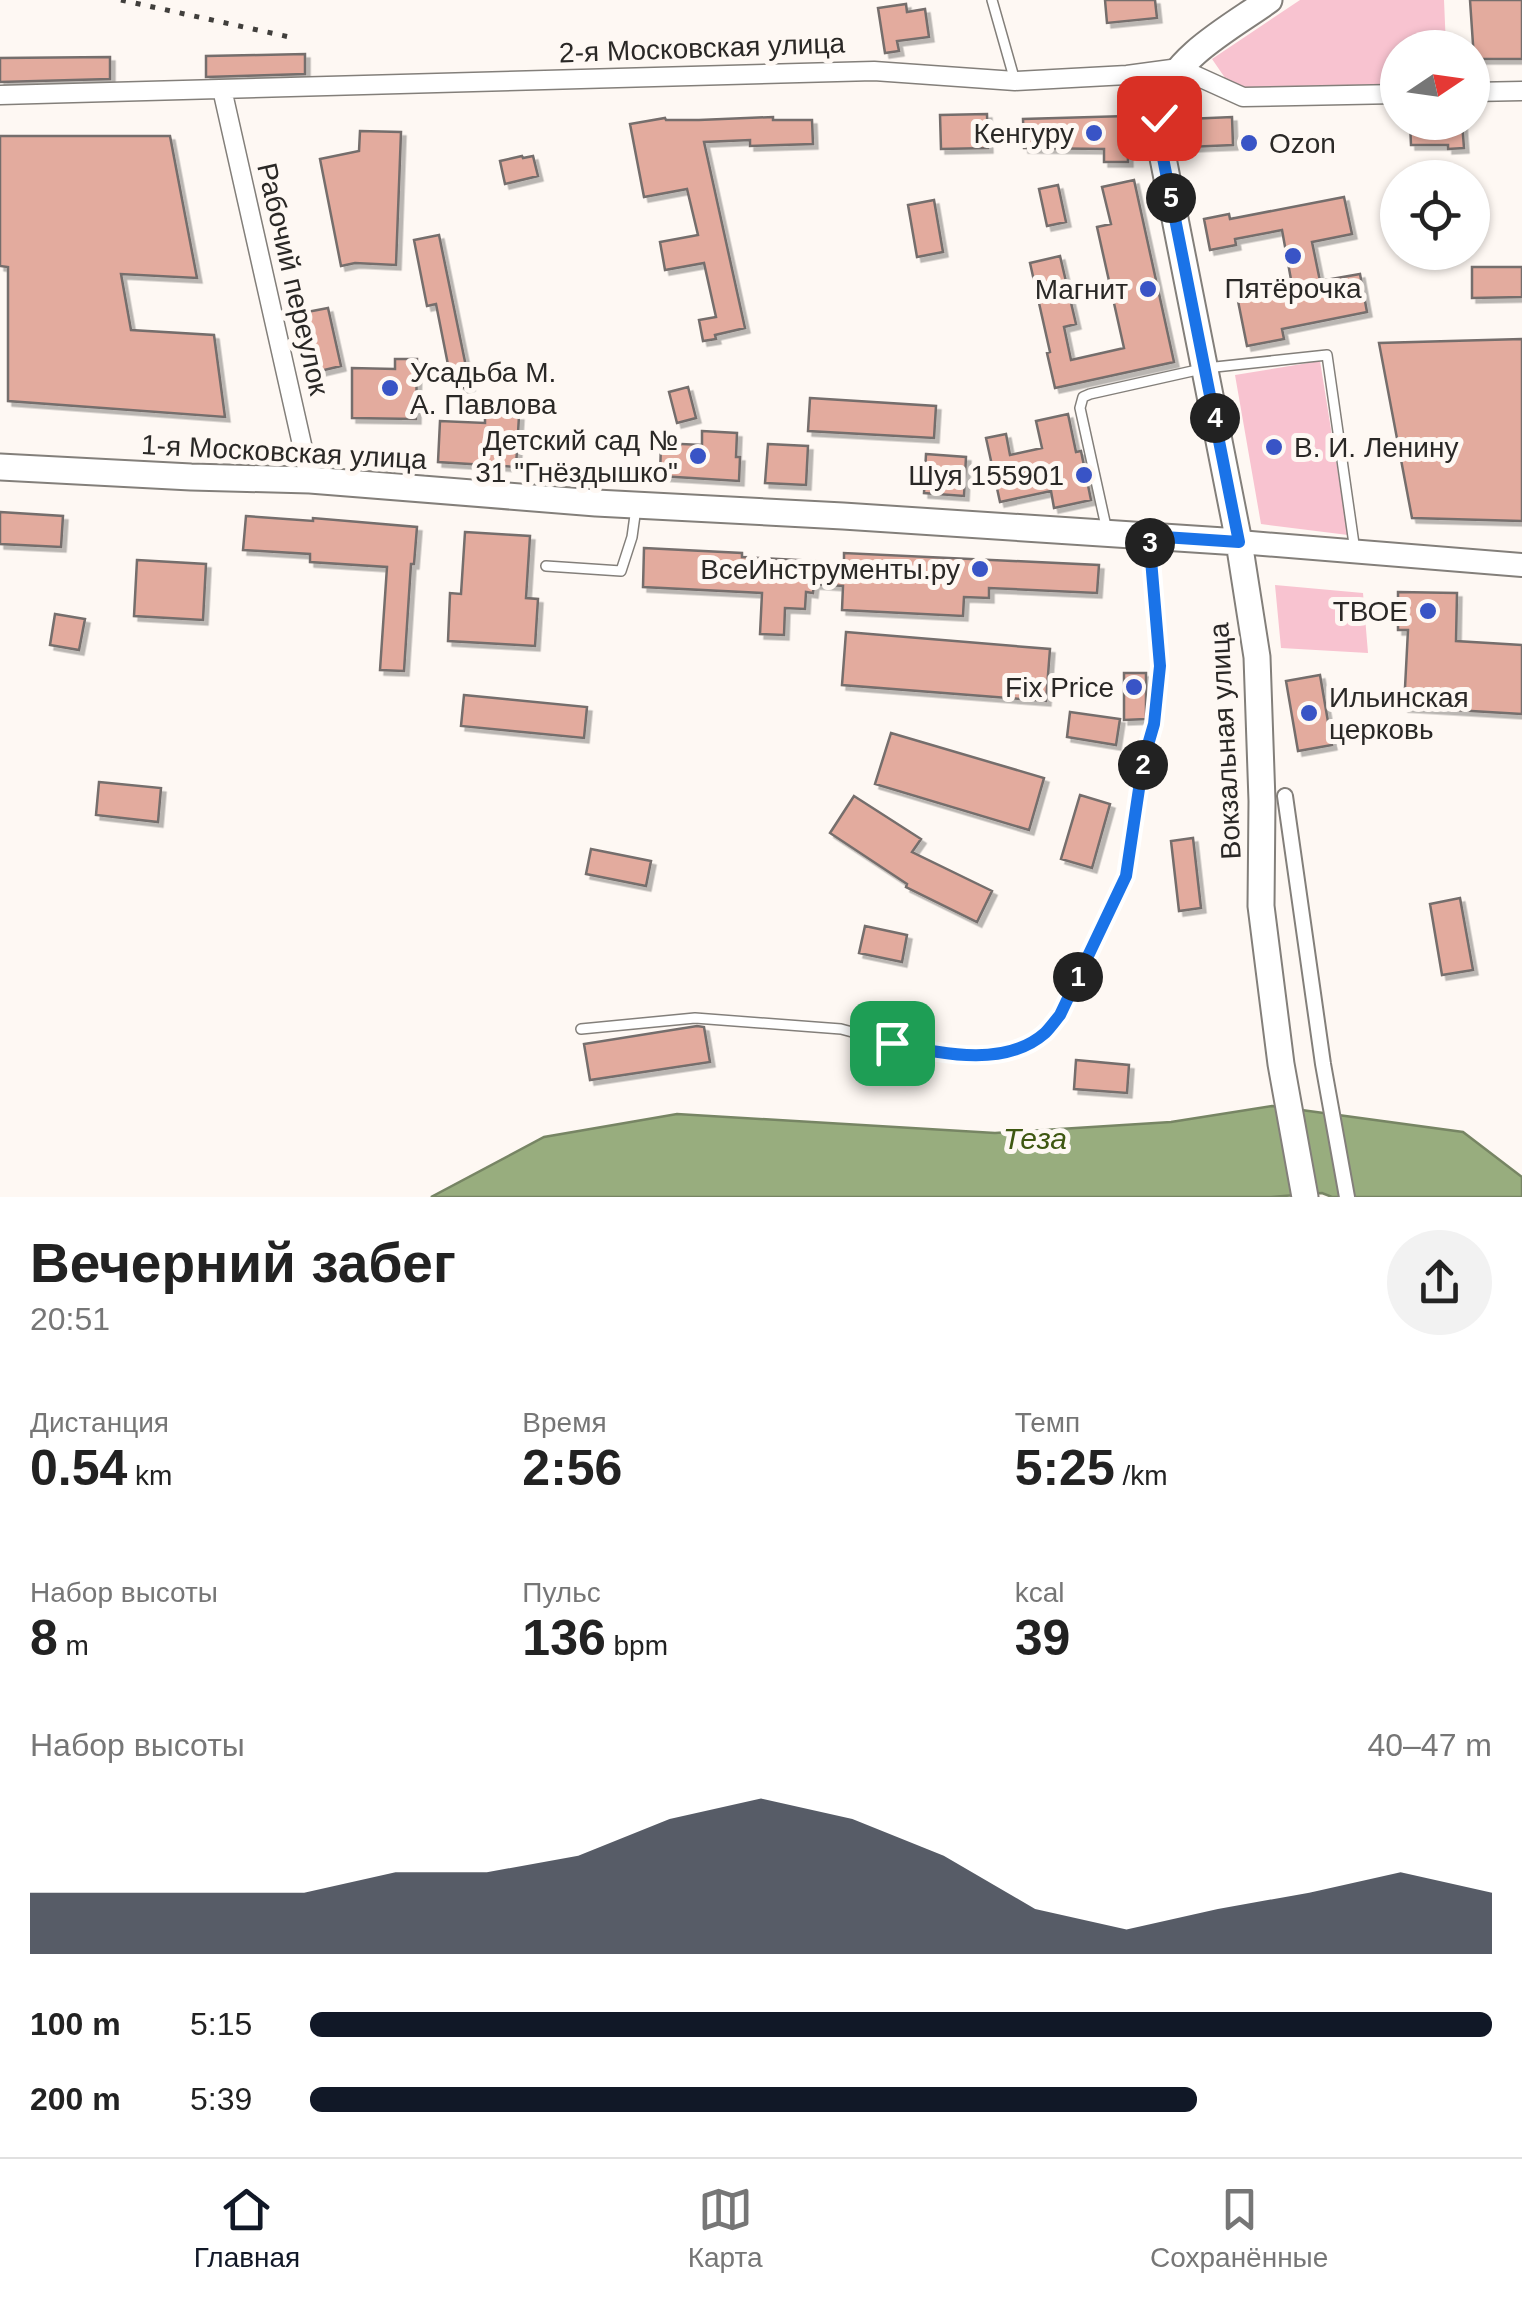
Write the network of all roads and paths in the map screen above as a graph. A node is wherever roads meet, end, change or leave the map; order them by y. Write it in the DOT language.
graph roads {
  1 [pos="992,0"];
  2 [pos="1269,0"];
  3 [pos="1179,68"];
  4 [pos="1015,81"];
  5 [pos="222,89"];
  6 [pos="1490,92"];
  7 [pos="1522,92"];
  8 [pos="1380,94"];
  9 [pos="0,95"];
  10 [pos="1206,368"];
  11 [pos="0,467"];
  12 [pos="310,480"];
  13 [pos="636,505"];
  14 [pos="1108,533"];
  15 [pos="1149,536"];
  16 [pos="1239,542"];
  17 [pos="1355,552"];
  18 [pos="1522,565"];
  19 [pos="546,566"];
  20 [pos="1285,796"];
  21 [pos="581,1029"];
  22 [pos="1305,1197"];
  23 [pos="1347,1197"];
  1 -- 4 [label="lane"];
  2 -- 3 [label="main road"];
  3 -- 4 [label="street, 2-я Московская улица"];
  3 -- 8 [label="street"];
  3 -- 10 [label="main road, Вокзальная улица"];
  4 -- 5 [label="street, 2-я Московская улица"];
  5 -- 9 [label="street, 2-я Московская улица"];
  5 -- 12 [label="street, Рабочий переулок"];
  6 -- 7 [label="street"];
  10 -- 14 [label="lane"];
  10 -- 16 [label="main road, Вокзальная улица"];
  10 -- 17 [label="lane"];
  11 -- 12 [label="main road, 1-я Московская улица"];
  12 -- 13 [label="main road, 1-я Московская улица"];
  13 -- 14 [label="main road, 1-я Московская улица"];
  13 -- 19 [label="lane"];
  14 -- 15 [label="main road, 1-я Московская улица"];
  15 -- 16 [label="main road, 1-я Московская улица"];
  15 -- 21 [label="lane"];
  16 -- 17 [label="street, 1-я Московская улица"];
  16 -- 22 [label="main road, Вокзальная улица"];
  17 -- 18 [label="street, 1-я Московская улица"];
  20 -- 23 [label="street"];
}
